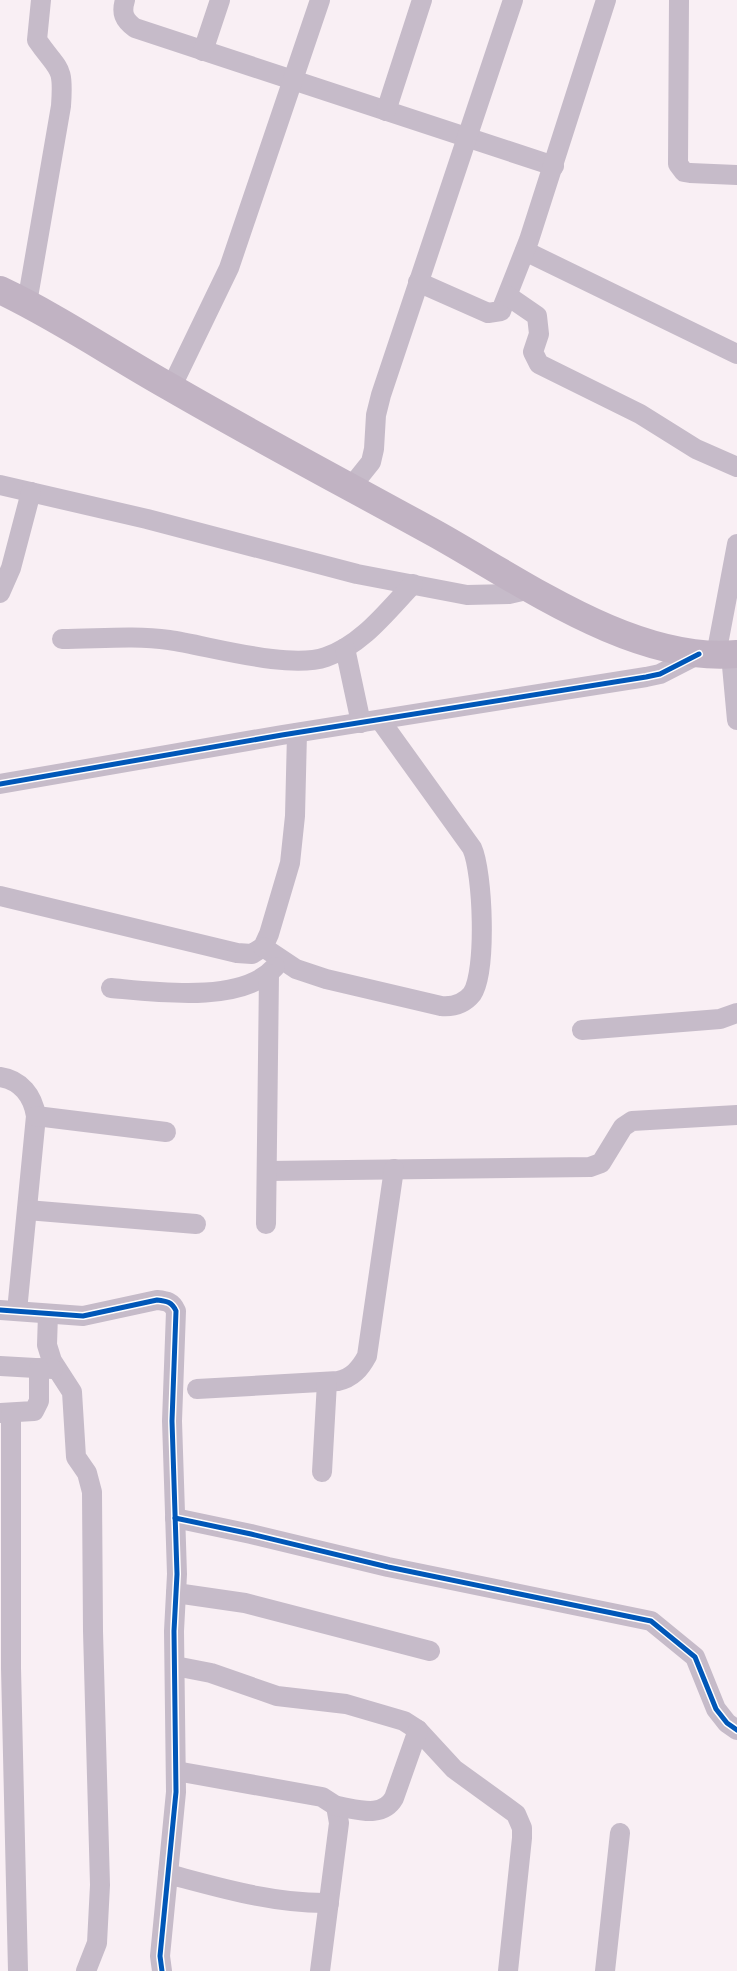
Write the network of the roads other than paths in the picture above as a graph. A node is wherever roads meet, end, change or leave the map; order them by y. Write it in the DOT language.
graph roads {
  1 [pos="41,0"];
  2 [pos="125,0"];
  3 [pos="220,0"];
  4 [pos="320,0"];
  5 [pos="422,0"];
  6 [pos="513,0"];
  7 [pos="606,0"];
  8 [pos="679,0"];
  9 [pos="203,51"];
  10 [pos="294,80"];
  11 [pos="386,111"];
  12 [pos="468,138"];
  13 [pos="554,166"];
  14 [pos="737,175"];
  15 [pos="525,251"];
  16 [pos="418,282"];
  17 [pos="0,290"];
  18 [pos="508,296"];
  19 [pos="27,303"];
  20 [pos="737,354"];
  21 [pos="171,388"];
  22 [pos="737,466"];
  23 [pos="0,485"];
  24 [pos="351,487"];
  25 [pos="31,492"];
  26 [pos="737,544"];
  27 [pos="413,584"];
  28 [pos="531,589"];
  29 [pos="0,593"];
  30 [pos="62,639"];
  31 [pos="345,648"];
  32 [pos="721,655"];
  33 [pos="737,720"];
  34 [pos="370,721"];
  35 [pos="297,733"];
  36 [pos="0,784"];
  37 [pos="0,896"];
  38 [pos="263,947"];
  39 [pos="275,968"];
  40 [pos="111,988"];
  41 [pos="737,1013"];
  42 [pos="582,1030"];
  43 [pos="0,1077"];
  44 [pos="737,1115"];
  45 [pos="36,1116"];
  46 [pos="166,1132"];
  47 [pos="394,1169"];
  48 [pos="267,1171"];
  49 [pos="27,1210"];
  50 [pos="196,1224"];
  51 [pos="266,1224"];
  52 [pos="9,1311"];
  53 [pos="48,1314"];
  54 [pos="0,1366"];
  55 [pos="48,1368"];
  56 [pos="327,1382"];
  57 [pos="197,1389"];
  58 [pos="5,1413"];
  59 [pos="322,1472"];
  60 [pos="175,1518"];
  61 [pos="176,1593"];
  62 [pos="6,1649"];
  63 [pos="430,1652"];
  64 [pos="175,1666"];
  65 [pos="6,1730"];
  66 [pos="418,1730"];
  67 [pos="737,1730"];
  68 [pos="176,1771"];
  69 [pos="7,1806"];
  70 [pos="336,1806"];
  71 [pos="620,1833"];
  72 [pos="168,1874"];
  73 [pos="8,1883"];
  74 [pos="329,1903"];
  75 [pos="18,1971"];
  76 [pos="86,1971"];
  77 [pos="162,1971"];
  78 [pos="320,1971"];
  79 [pos="508,1971"];
  80 [pos="604,1971"];
  1 -- 19 [label="street"];
  2 -- 9 [label="street"];
  3 -- 9 [label="street"];
  4 -- 10 [label="street"];
  5 -- 11 [label="street"];
  6 -- 12 [label="street"];
  7 -- 13 [label="street"];
  8 -- 14 [label="street"];
  9 -- 10 [label="street"];
  10 -- 11 [label="street"];
  10 -- 21 [label="street"];
  11 -- 12 [label="street"];
  12 -- 13 [label="street"];
  12 -- 16 [label="street"];
  13 -- 15 [label="street"];
  15 -- 18 [label="street"];
  15 -- 20 [label="street"];
  16 -- 18 [label="street"];
  16 -- 24 [label="street"];
  17 -- 19 [label="main road"];
  18 -- 22 [label="street"];
  19 -- 21 [label="main road"];
  21 -- 24 [label="main road"];
  23 -- 25 [label="street"];
  24 -- 28 [label="main road"];
  25 -- 27 [label="street"];
  25 -- 29 [label="street"];
  26 -- 32 [label="street"];
  27 -- 28 [label="street"];
  27 -- 31 [label="street"];
  28 -- 32 [label="main road"];
  30 -- 31 [label="street"];
  31 -- 34 [label="street"];
  32 -- 33 [label="street"];
  32 -- 34 [label="street"];
  34 -- 35 [label="street"];
  34 -- 39 [label="street"];
  35 -- 36 [label="street"];
  35 -- 38 [label="street"];
  37 -- 38 [label="street"];
  38 -- 39 [label="street"];
  39 -- 40 [label="street"];
  39 -- 48 [label="street"];
  41 -- 42 [label="street"];
  43 -- 45 [label="street"];
  44 -- 47 [label="street"];
  45 -- 46 [label="street"];
  45 -- 49 [label="street"];
  47 -- 48 [label="street"];
  47 -- 56 [label="street"];
  48 -- 51 [label="street"];
  49 -- 50 [label="street"];
  49 -- 52 [label="street"];
  52 -- 53 [label="street"];
  53 -- 55 [label="street"];
  53 -- 60 [label="street"];
  54 -- 55 [label="street"];
  55 -- 58 [label="street"];
  55 -- 76 [label="street"];
  56 -- 57 [label="street"];
  56 -- 59 [label="street"];
  58 -- 62 [label="street"];
  60 -- 61 [label="street"];
  60 -- 67 [label="street"];
  61 -- 63 [label="street"];
  61 -- 64 [label="street"];
  62 -- 65 [label="street"];
  64 -- 66 [label="street"];
  64 -- 68 [label="street"];
  65 -- 69 [label="street"];
  66 -- 70 [label="street"];
  66 -- 79 [label="street"];
  68 -- 70 [label="street"];
  68 -- 72 [label="street"];
  69 -- 73 [label="street"];
  70 -- 74 [label="street"];
  71 -- 80 [label="street"];
  72 -- 74 [label="street"];
  72 -- 77 [label="street"];
  73 -- 75 [label="street"];
  74 -- 78 [label="street"];
}
